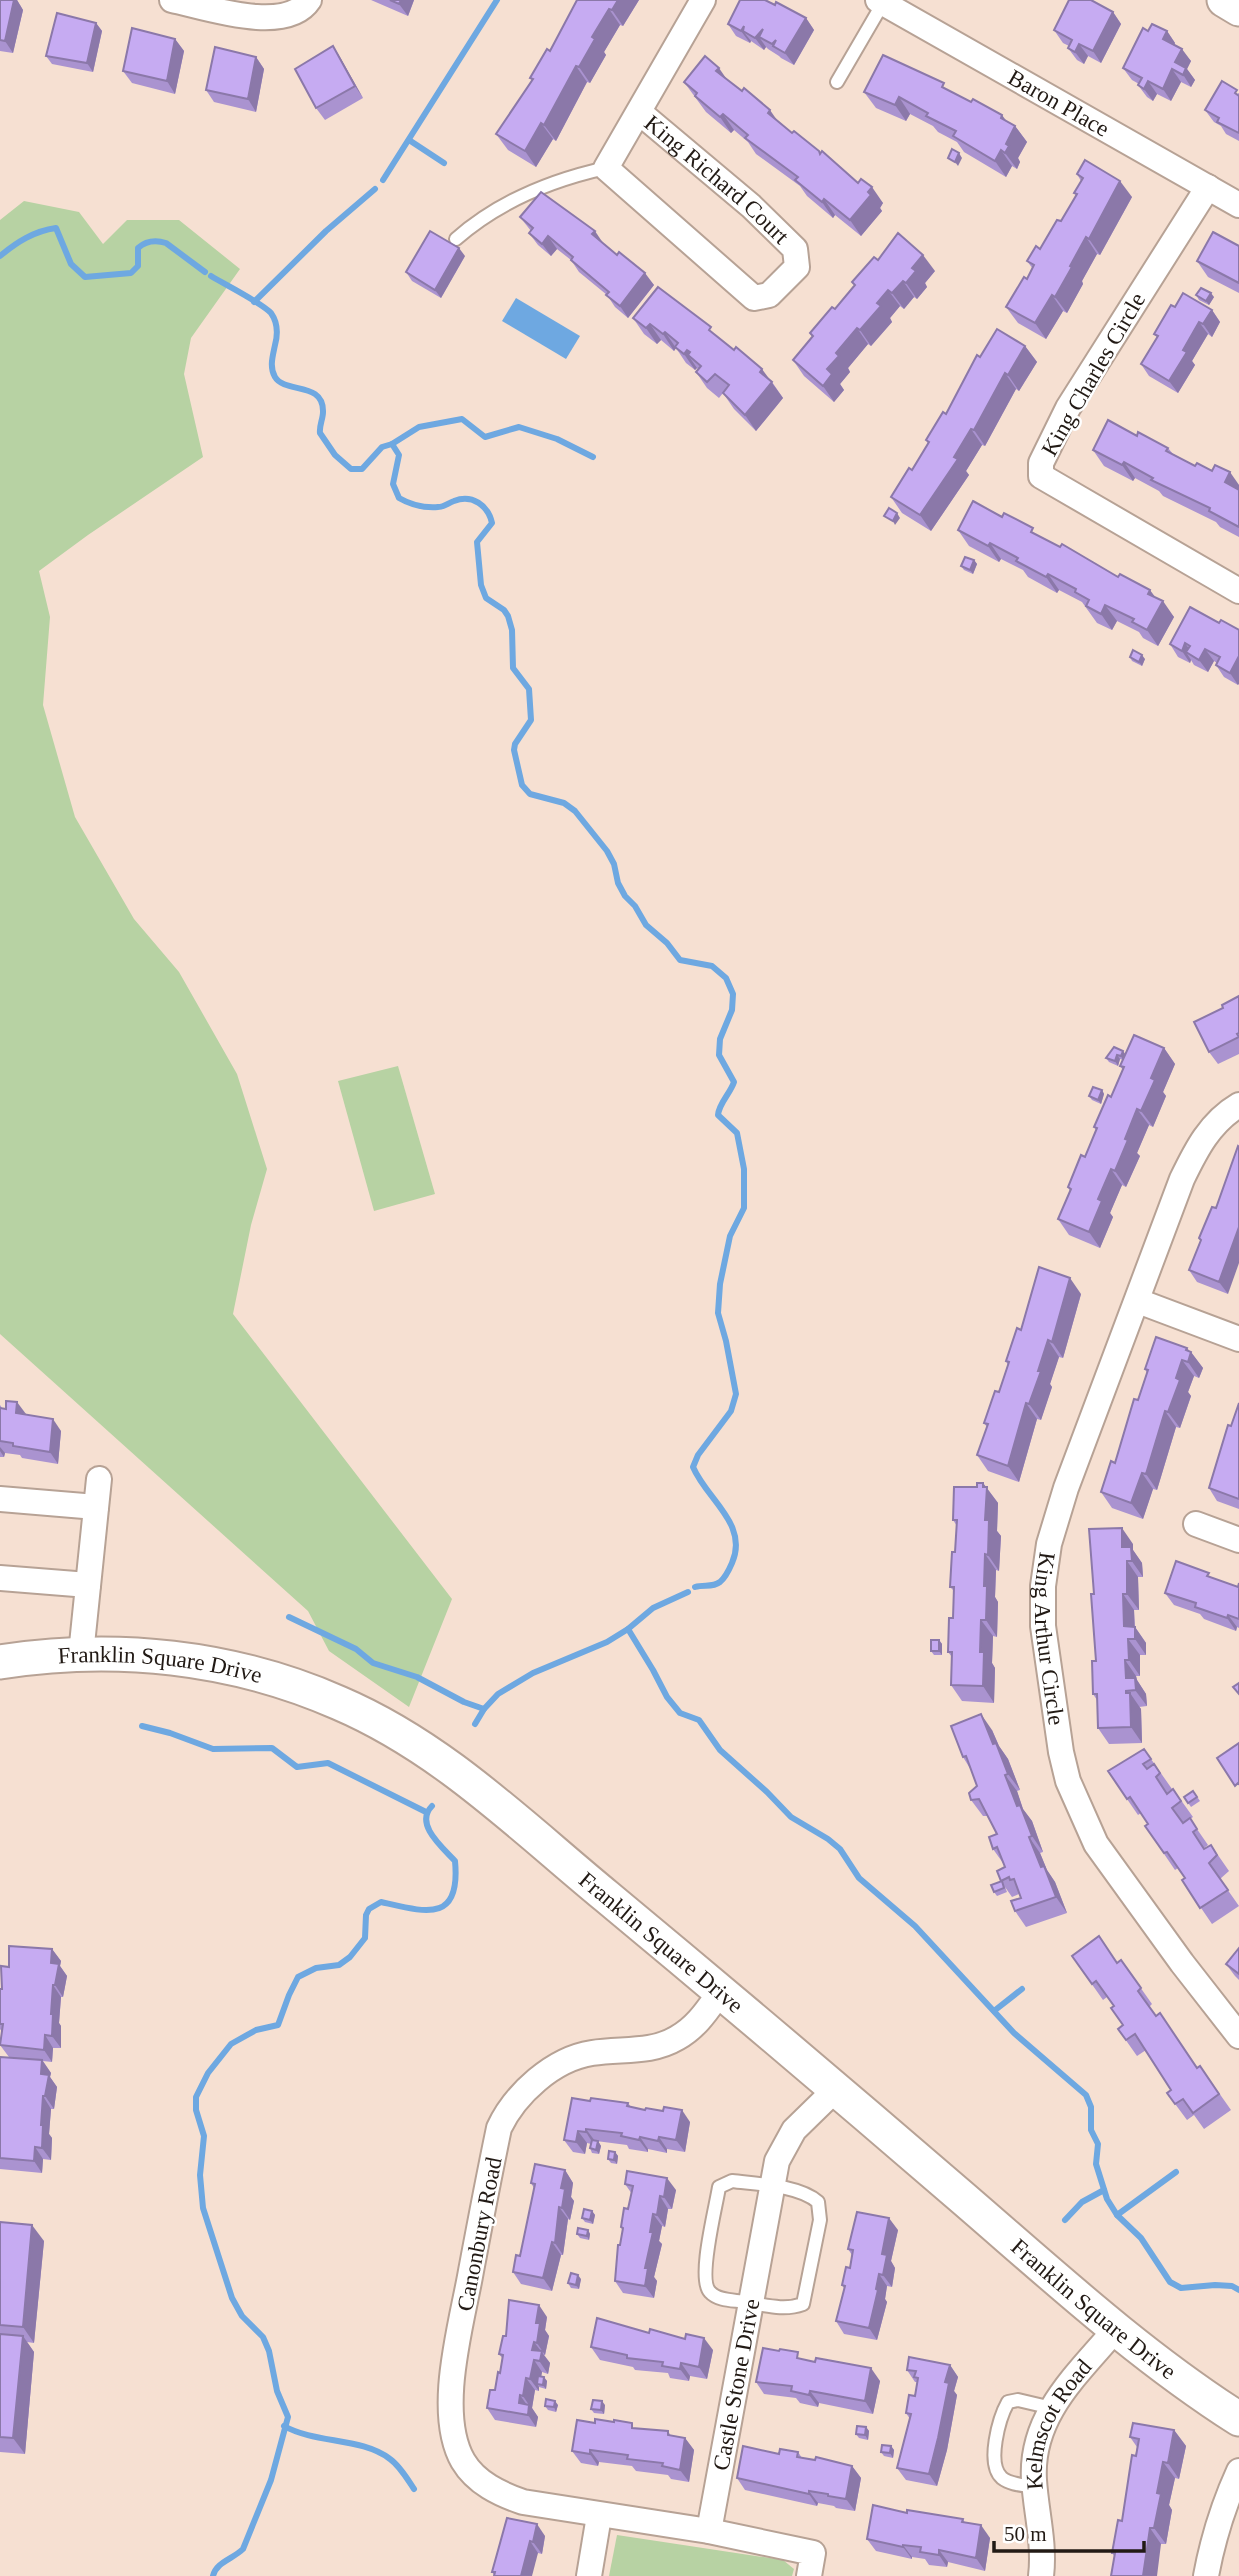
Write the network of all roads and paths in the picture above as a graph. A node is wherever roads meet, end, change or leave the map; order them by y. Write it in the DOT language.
graph roads {
  1 [pos="172,0"];
  2 [pos="309,0"];
  3 [pos="703,0"];
  4 [pos="1224,0"];
  5 [pos="889,3"];
  6 [pos="1239,9"];
  7 [pos="837,82"];
  8 [pos="639,111"];
  9 [pos="606,167"];
  10 [pos="1208,187"];
  11 [pos="1239,205"];
  12 [pos="456,239"];
  13 [pos="1239,591"];
  14 [pos="1239,1105"];
  15 [pos="1138,1301"];
  16 [pos="1239,1339"];
  17 [pos="99,1479"];
  18 [pos="0,1499"];
  19 [pos="96,1507"];
  20 [pos="1196,1524"];
  21 [pos="1239,1540"];
  22 [pos="0,1578"];
  23 [pos="88,1585"];
  24 [pos="81,1654"];
  25 [pos="0,1662"];
  26 [pos="721,1991"];
  27 [pos="1239,2036"];
  28 [pos="836,2089"];
  29 [pos="771,2186"];
  30 [pos="751,2303"];
  31 [pos="1115,2330"];
  32 [pos="1052,2408"];
  33 [pos="1239,2419"];
  34 [pos="1239,2471"];
  35 [pos="1035,2487"];
  36 [pos="600,2516"];
  37 [pos="709,2531"];
  38 [pos="589,2576"];
  39 [pos="809,2576"];
  40 [pos="1041,2576"];
  41 [pos="1206,2576"];
  1 -- 2 [label="street"];
  3 -- 8 [label="street, King Richard Court"];
  4 -- 6 [label="street"];
  5 -- 7 [label="lane"];
  5 -- 10 [label="street, Baron Place"];
  8 -- 9 [label="street, King Richard Court"];
  8 -- 9 [label="street, King Richard Court"];
  9 -- 12 [label="lane"];
  10 -- 11 [label="street, Baron Place"];
  10 -- 13 [label="street, King Charles Circle"];
  14 -- 15 [label="street, King Arthur Circle"];
  15 -- 16 [label="street"];
  15 -- 27 [label="street, King Arthur Circle"];
  17 -- 19 [label="street"];
  18 -- 19 [label="street"];
  19 -- 23 [label="street"];
  20 -- 21 [label="street"];
  22 -- 23 [label="street"];
  23 -- 24 [label="street"];
  24 -- 25 [label="street, Franklin Square Drive"];
  24 -- 26 [label="street, Franklin Square Drive"];
  26 -- 28 [label="street, Franklin Square Drive"];
  26 -- 36 [label="street, Canonbury Road"];
  28 -- 29 [label="street, Castle Stone Drive"];
  28 -- 31 [label="street, Franklin Square Drive"];
  29 -- 30 [label="street, Castle Stone Drive"];
  29 -- 30 [label="lane"];
  29 -- 30 [label="lane"];
  30 -- 37 [label="street, Castle Stone Drive"];
  31 -- 32 [label="street, Kelmscot Road"];
  31 -- 33 [label="street, Franklin Square Drive"];
  32 -- 35 [label="street, Kelmscot Road"];
  32 -- 35 [label="lane"];
  34 -- 41 [label="street"];
  35 -- 40 [label="street, Kelmscot Road"];
  36 -- 37 [label="street"];
  36 -- 38 [label="street"];
  37 -- 39 [label="street"];
}
